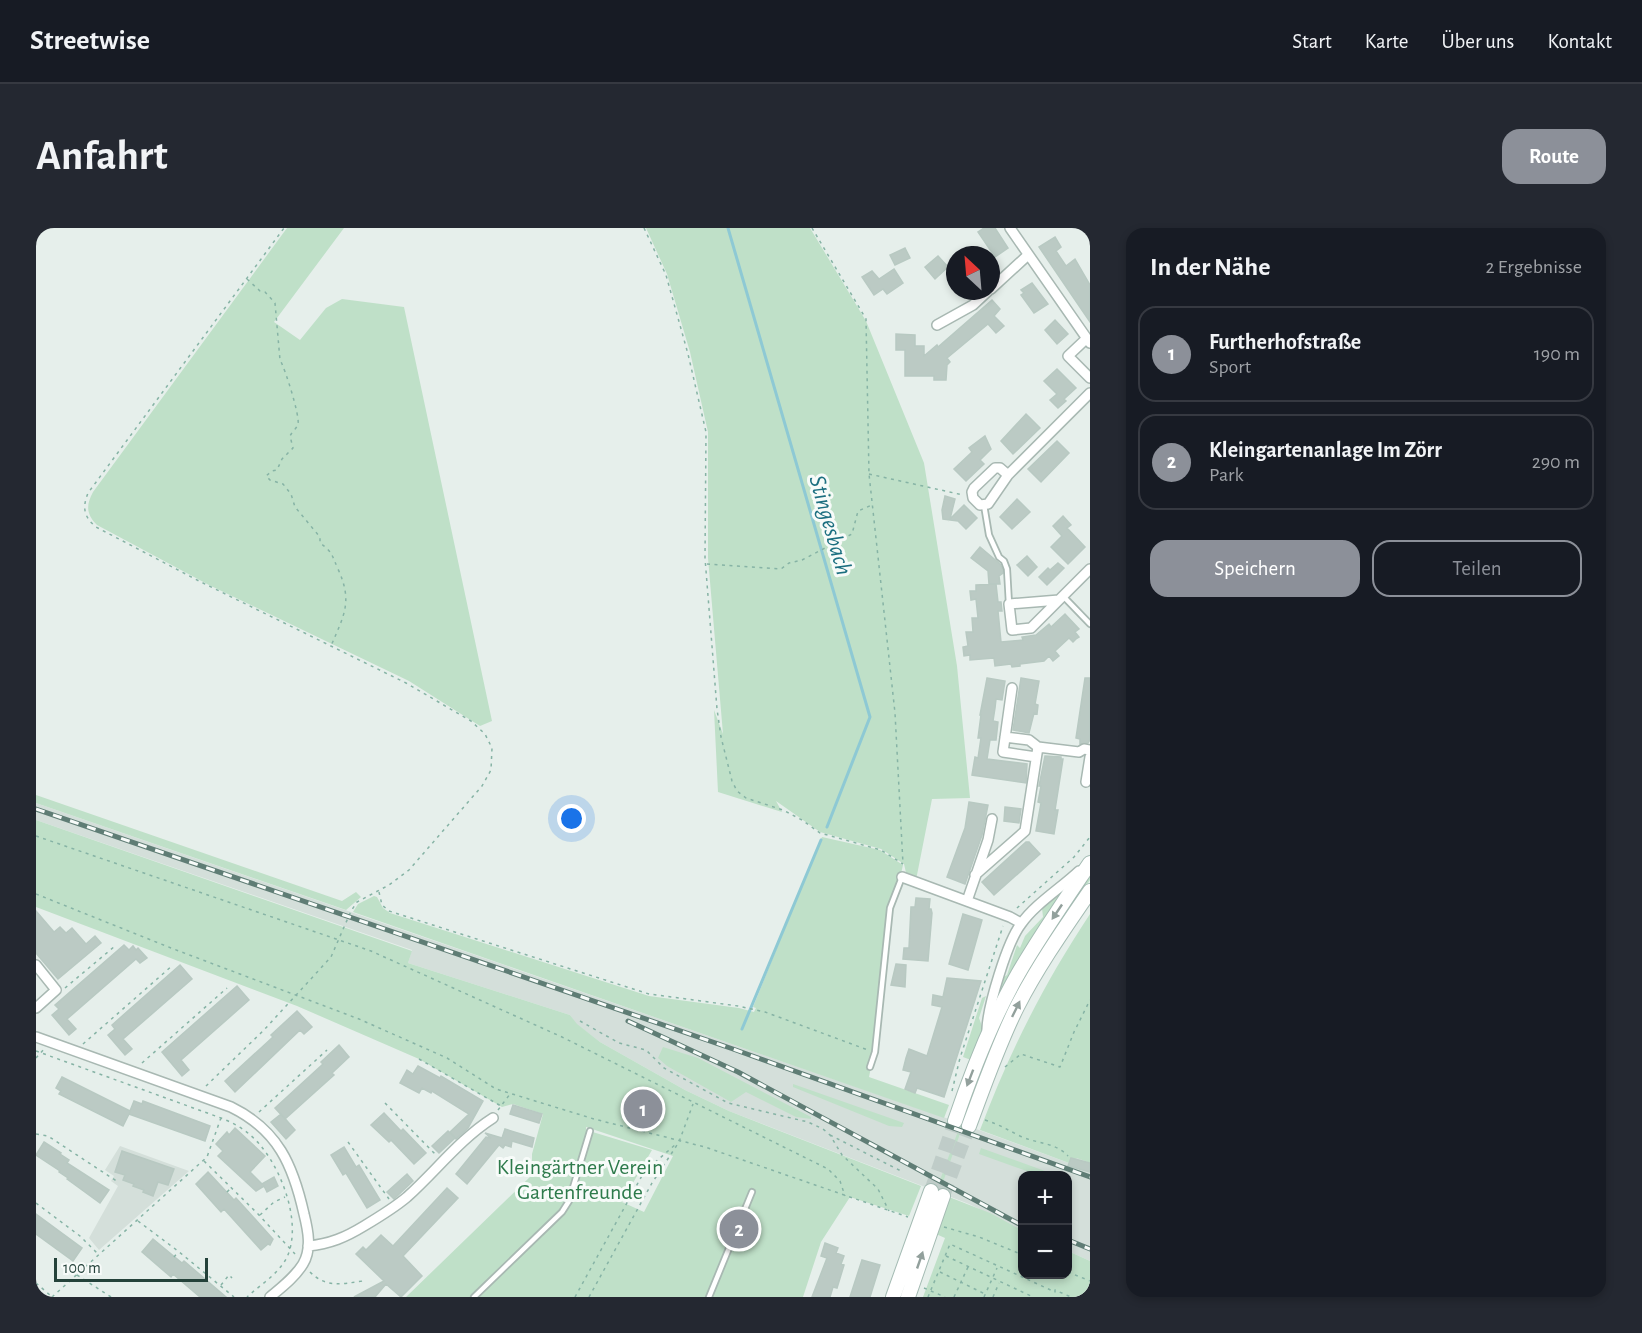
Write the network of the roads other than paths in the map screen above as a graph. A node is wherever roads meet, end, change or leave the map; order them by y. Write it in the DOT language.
graph roads {
  1 [pos="1010,228"];
  2 [pos="1028,255"];
  3 [pos="1000,281"];
  4 [pos="979,300"];
  5 [pos="937,325"];
  6 [pos="1088,341"];
  7 [pos="1090,378"];
  8 [pos="1090,393"];
  9 [pos="1008,475"];
  10 [pos="984,505"];
  11 [pos="1090,569"];
  12 [pos="1061,598"];
  13 [pos="1009,604"];
  14 [pos="1090,624"];
  15 [pos="1012,688"];
  16 [pos="1005,737"];
  17 [pos="1090,750"];
  18 [pos="1037,752"];
  19 [pos="1090,757"];
  20 [pos="1086,782"];
  21 [pos="992,819"];
  22 [pos="1090,862"];
  23 [pos="975,875"];
  24 [pos="902,877"];
  25 [pos="1090,891"];
  26 [pos="968,901"];
  27 [pos="1021,923"];
  28 [pos="36,965"];
  29 [pos="36,1008"];
  30 [pos="987,1035"];
  31 [pos="36,1037"];
  32 [pos="870,1067"];
  33 [pos="493,1118"];
  34 [pos="955,1121"];
  35 [pos="975,1122"];
  36 [pos="590,1131"];
  37 [pos="752,1192"];
  38 [pos="937,1193"];
  39 [pos="927,1222"];
  40 [pos="308,1246"];
  41 [pos="270,1297"];
  42 [pos="474,1297"];
  43 [pos="709,1297"];
  44 [pos="893,1297"];
  45 [pos="908,1297"];
  1 -- 2 [label="street"];
  2 -- 3 [label="street"];
  2 -- 6 [label="street"];
  4 -- 5 [label="street"];
  6 -- 7 [label="street"];
  8 -- 9 [label="street"];
  9 -- 10 [label="street"];
  9 -- 10 [label="street"];
  10 -- 13 [label="lane"];
  11 -- 12 [label="street"];
  12 -- 13 [label="street"];
  12 -- 13 [label="street"];
  12 -- 14 [label="lane"];
  15 -- 16 [label="street"];
  16 -- 18 [label="street"];
  16 -- 18 [label="street"];
  17 -- 18 [label="street"];
  18 -- 23 [label="street"];
  19 -- 20 [label="street"];
  21 -- 23 [label="street"];
  22 -- 27 [label="street"];
  22 -- 30 [label="main road, one-way"];
  23 -- 26 [label="street"];
  24 -- 26 [label="street"];
  24 -- 32 [label="lane"];
  35 -- 25 [label="main road, one-way"];
  26 -- 27 [label="street"];
  27 -- 30 [label="street"];
  28 -- 29 [label="street"];
  30 -- 34 [label="main road, one-way"];
  31 -- 40 [label="street"];
  33 -- 40 [label="street"];
  36 -- 42 [label="lane"];
  37 -- 43 [label="lane"];
  38 -- 39 [label="main road"];
  39 -- 44 [label="main road"];
  45 -- 39 [label="main road, one-way"];
  40 -- 41 [label="street"];
}
